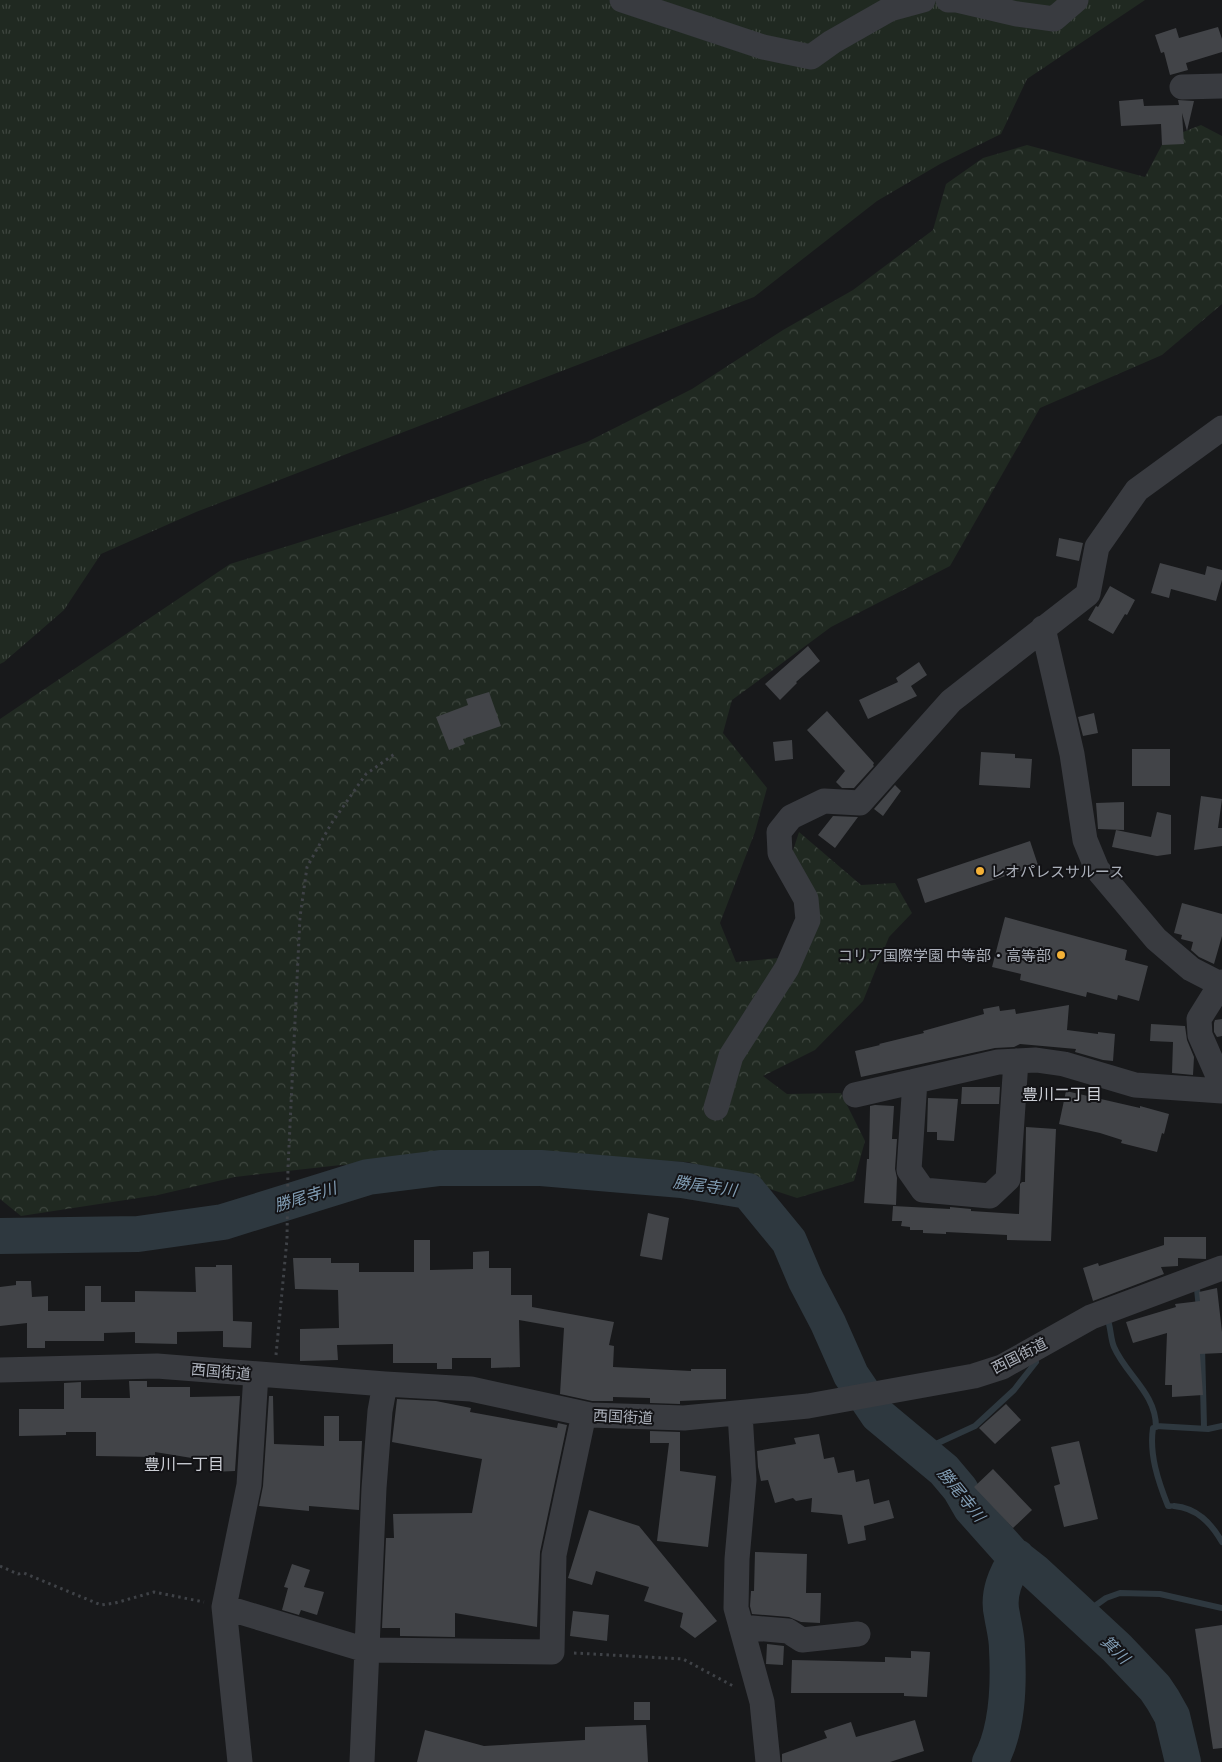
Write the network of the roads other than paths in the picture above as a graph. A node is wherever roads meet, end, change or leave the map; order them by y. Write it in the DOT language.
graph roads {
  1 [pos="622,0"];
  2 [pos="923,0"];
  3 [pos="948,0"];
  4 [pos="1076,0"];
  5 [pos="1222,86"];
  6 [pos="1182,87"];
  7 [pos="1222,428"];
  8 [pos="1043,628"];
  9 [pos="1222,984"];
  10 [pos="1016,1061"];
  11 [pos="915,1081"];
  12 [pos="1222,1084"];
  13 [pos="1222,1090"];
  14 [pos="855,1095"];
  15 [pos="716,1108"];
  16 [pos="1222,1268"];
  17 [pos="0,1370"];
  18 [pos="264,1375"];
  19 [pos="386,1384"];
  20 [pos="740,1413"];
  21 [pos="584,1414"];
  22 [pos="224,1607"];
  23 [pos="741,1627"];
  24 [pos="858,1634"];
  25 [pos="366,1650"];
  26 [pos="240,1762"];
  27 [pos="362,1762"];
  28 [pos="768,1762"];
  1 -- 2 [label="street"];
  3 -- 4 [label="street"];
  5 -- 6 [label="street"];
  7 -- 8 [label="street"];
  8 -- 9 [label="street"];
  8 -- 15 [label="street"];
  9 -- 12 [label="street"];
  10 -- 11 [label="street"];
  10 -- 11 [label="street"];
  10 -- 13 [label="street"];
  11 -- 14 [label="street"];
  16 -- 20 [label="street, 西国街道"];
  17 -- 18 [label="street, 西国街道"];
  18 -- 19 [label="street, 西国街道"];
  18 -- 22 [label="street"];
  19 -- 21 [label="street, 西国街道"];
  19 -- 25 [label="street"];
  20 -- 21 [label="street, 西国街道"];
  20 -- 23 [label="street"];
  21 -- 25 [label="street"];
  22 -- 25 [label="street"];
  22 -- 26 [label="street"];
  23 -- 24 [label="street"];
  23 -- 28 [label="street"];
  25 -- 27 [label="street"];
}
